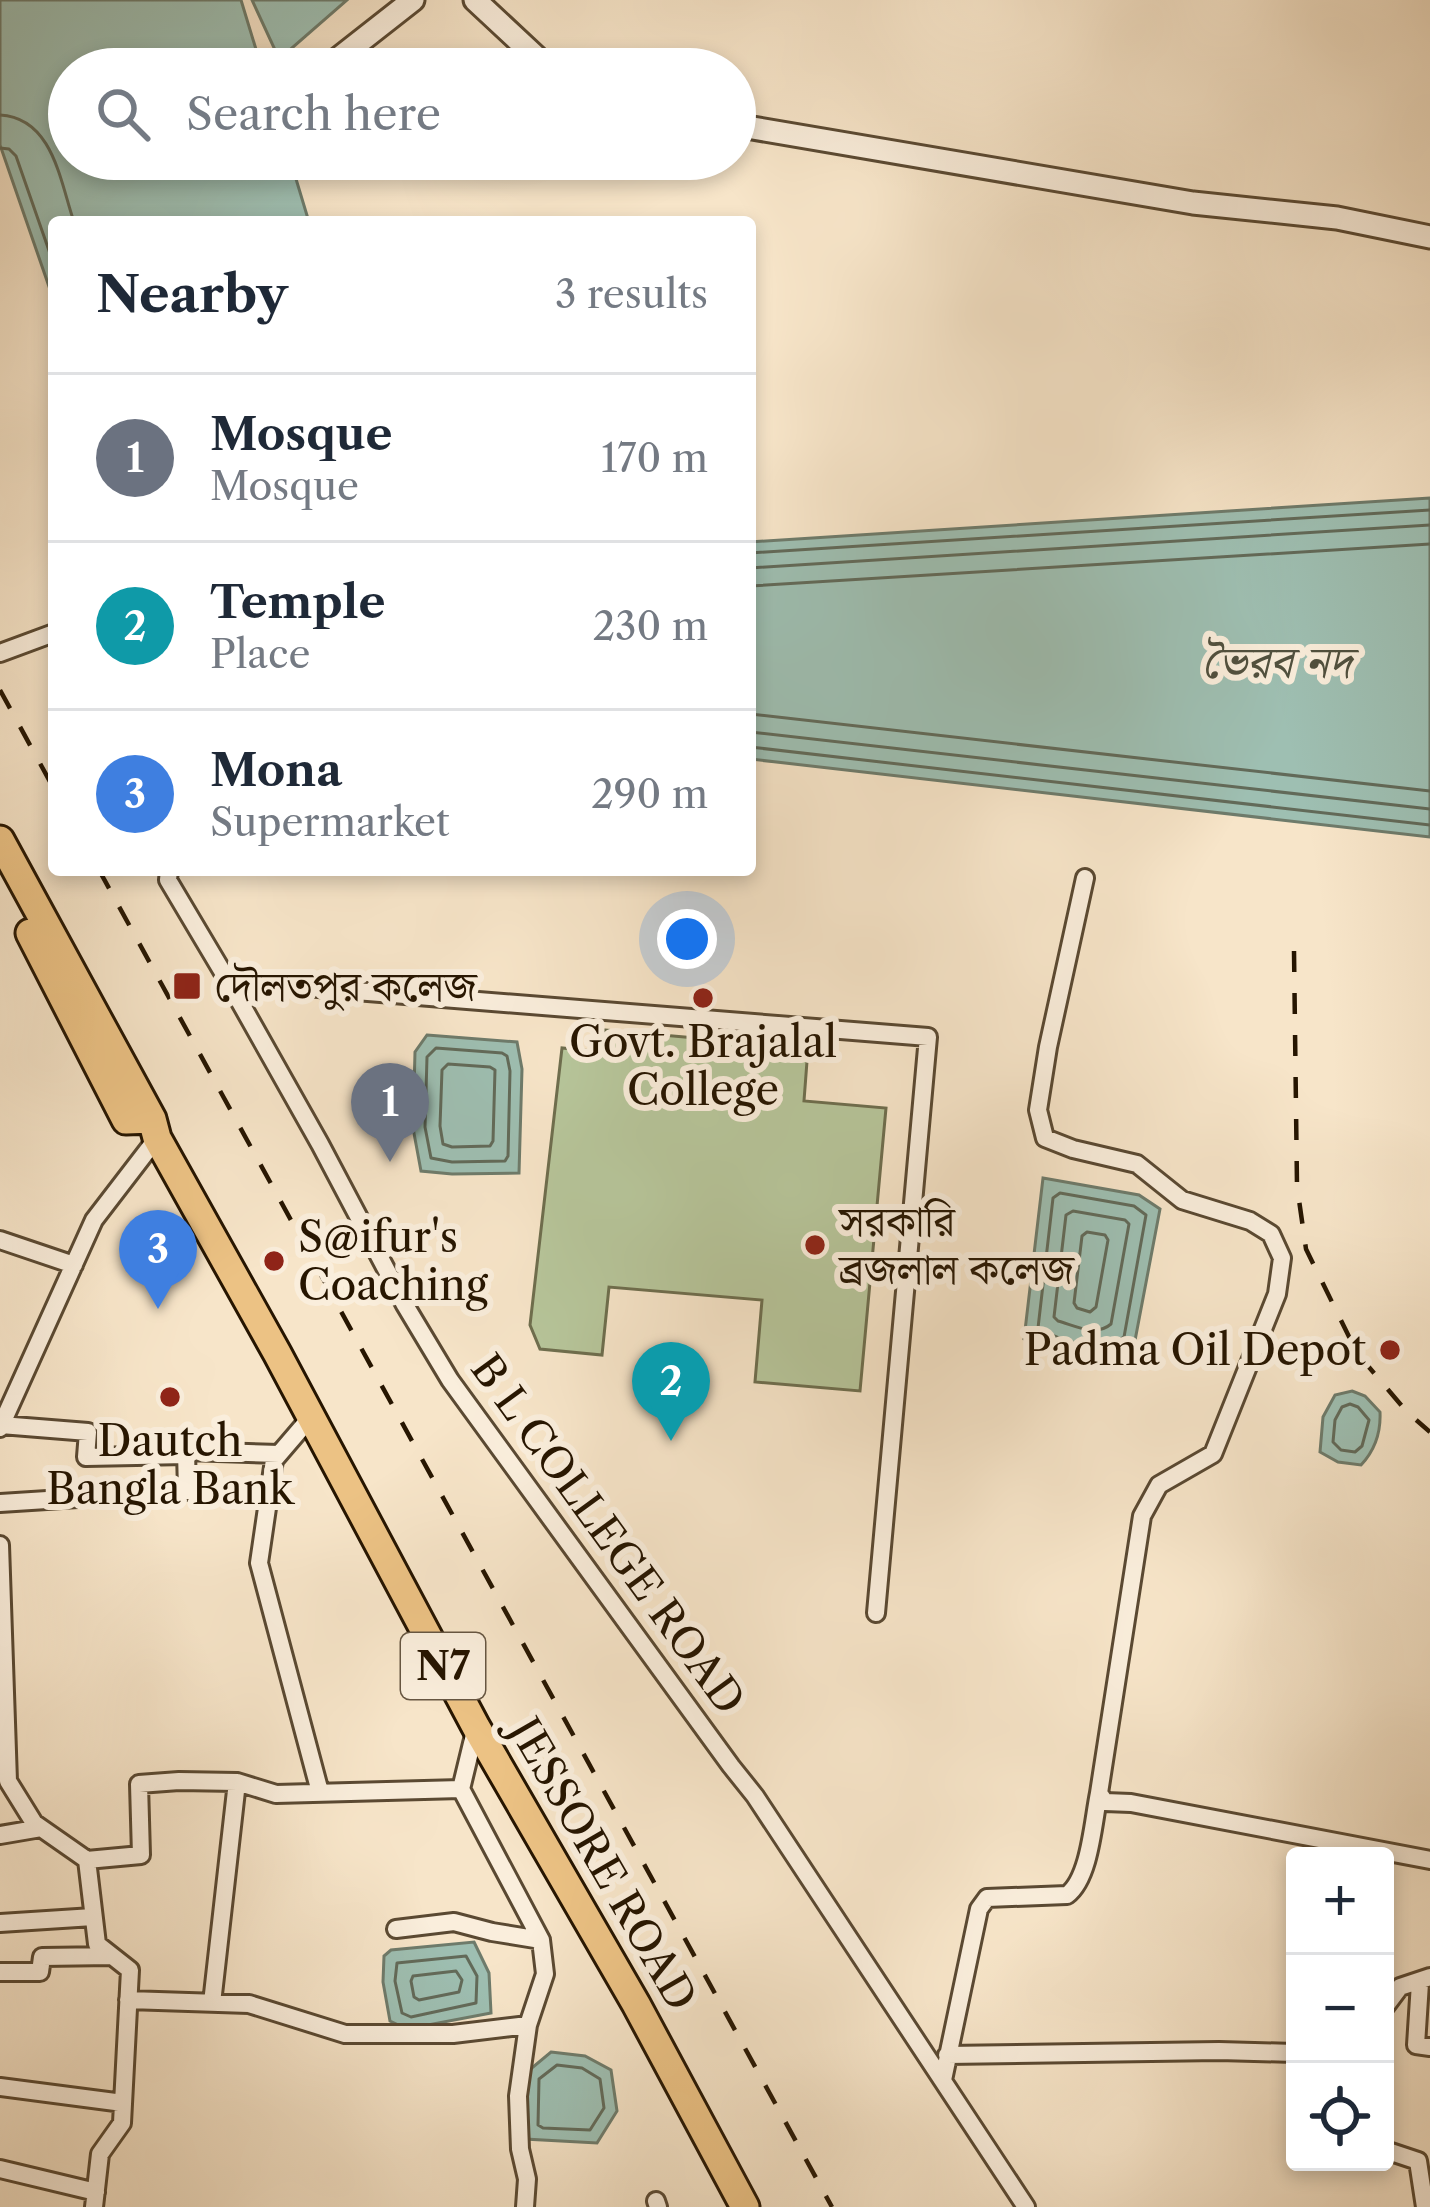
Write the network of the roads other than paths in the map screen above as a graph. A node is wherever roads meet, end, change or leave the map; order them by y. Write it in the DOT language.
graph roads {
  1 [pos="413,0"];
  2 [pos="475,0"];
  3 [pos="352,48"];
  4 [pos="526,48"];
  5 [pos="756,128"];
  6 [pos="1430,237"];
  7 [pos="48,635"];
  8 [pos="0,653"];
  9 [pos="0,840"];
  10 [pos="0,874"];
  11 [pos="170,876"];
  12 [pos="1085,878"];
  13 [pos="231,986"];
  14 [pos="154,1128"];
  15 [pos="0,1240"];
  16 [pos="74,1265"];
  17 [pos="310,1418"];
  18 [pos="1,1427"];
  19 [pos="279,1454"];
  20 [pos="186,1456"];
  21 [pos="187,1491"];
  22 [pos="270,1491"];
  23 [pos="0,1503"];
  24 [pos="0,1545"];
  25 [pos="876,1612"];
  26 [pos="3,1682"];
  27 [pos="476,1727"];
  28 [pos="4,1781"];
  29 [pos="236,1782"];
  30 [pos="461,1789"];
  31 [pos="320,1792"];
  32 [pos="1099,1793"];
  33 [pos="41,1828"];
  34 [pos="0,1835"];
  35 [pos="87,1860"];
  36 [pos="1430,1860"];
  37 [pos="94,1918"];
  38 [pos="0,1923"];
  39 [pos="396,1929"];
  40 [pos="541,1940"];
  41 [pos="112,1956"];
  42 [pos="0,1972"];
  43 [pos="1425,1980"];
  44 [pos="1394,1995"];
  45 [pos="128,2000"];
  46 [pos="212,2003"];
  47 [pos="528,2025"];
  48 [pos="1430,2047"];
  49 [pos="1286,2053"];
  50 [pos="947,2055"];
  51 [pos="943,2081"];
  52 [pos="0,2087"];
  53 [pos="123,2103"];
  54 [pos="1394,2153"];
  55 [pos="0,2168"];
  56 [pos="95,2200"];
  57 [pos="524,2207"];
  58 [pos="745,2207"];
  59 [pos="1026,2207"];
  60 [pos="1425,2207"];
  1 -- 3 [label="street"];
  2 -- 4 [label="street"];
  5 -- 6 [label="street"];
  7 -- 8 [label="street"];
  9 -- 14 [label="highway, JESSORE ROAD / N7"];
  10 -- 14 [label="highway, JESSORE ROAD / N7"];
  11 -- 13 [label="street, B L COLLEGE ROAD"];
  12 -- 32 [label="street"];
  13 -- 25 [label="street"];
  13 -- 51 [label="street, B L COLLEGE ROAD"];
  14 -- 16 [label="street"];
  14 -- 17 [label="highway, JESSORE ROAD / N7"];
  15 -- 16 [label="street"];
  16 -- 18 [label="street"];
  17 -- 19 [label="street"];
  17 -- 27 [label="highway, JESSORE ROAD / N7"];
  18 -- 20 [label="street"];
  19 -- 20 [label="street"];
  19 -- 22 [label="street"];
  20 -- 21 [label="street"];
  21 -- 22 [label="street"];
  21 -- 23 [label="street"];
  22 -- 31 [label="street"];
  24 -- 26 [label="street"];
  26 -- 28 [label="street"];
  27 -- 30 [label="street"];
  27 -- 58 [label="highway, JESSORE ROAD / N7"];
  28 -- 33 [label="street"];
  29 -- 31 [label="street"];
  29 -- 35 [label="street"];
  29 -- 46 [label="street"];
  30 -- 31 [label="street"];
  30 -- 40 [label="street"];
  32 -- 36 [label="street"];
  32 -- 50 [label="street"];
  33 -- 34 [label="street"];
  33 -- 35 [label="street"];
  35 -- 37 [label="street"];
  37 -- 38 [label="street"];
  37 -- 41 [label="street"];
  39 -- 40 [label="street"];
  40 -- 47 [label="street"];
  41 -- 42 [label="street"];
  41 -- 45 [label="street"];
  43 -- 44 [label="street"];
  43 -- 48 [label="street"];
  45 -- 46 [label="street"];
  45 -- 53 [label="street"];
  46 -- 47 [label="street"];
  47 -- 57 [label="street"];
  49 -- 50 [label="street"];
  50 -- 51 [label="street"];
  51 -- 59 [label="street, B L COLLEGE ROAD"];
  52 -- 53 [label="street"];
  53 -- 56 [label="street"];
  54 -- 60 [label="street"];
  55 -- 56 [label="street"];
}
